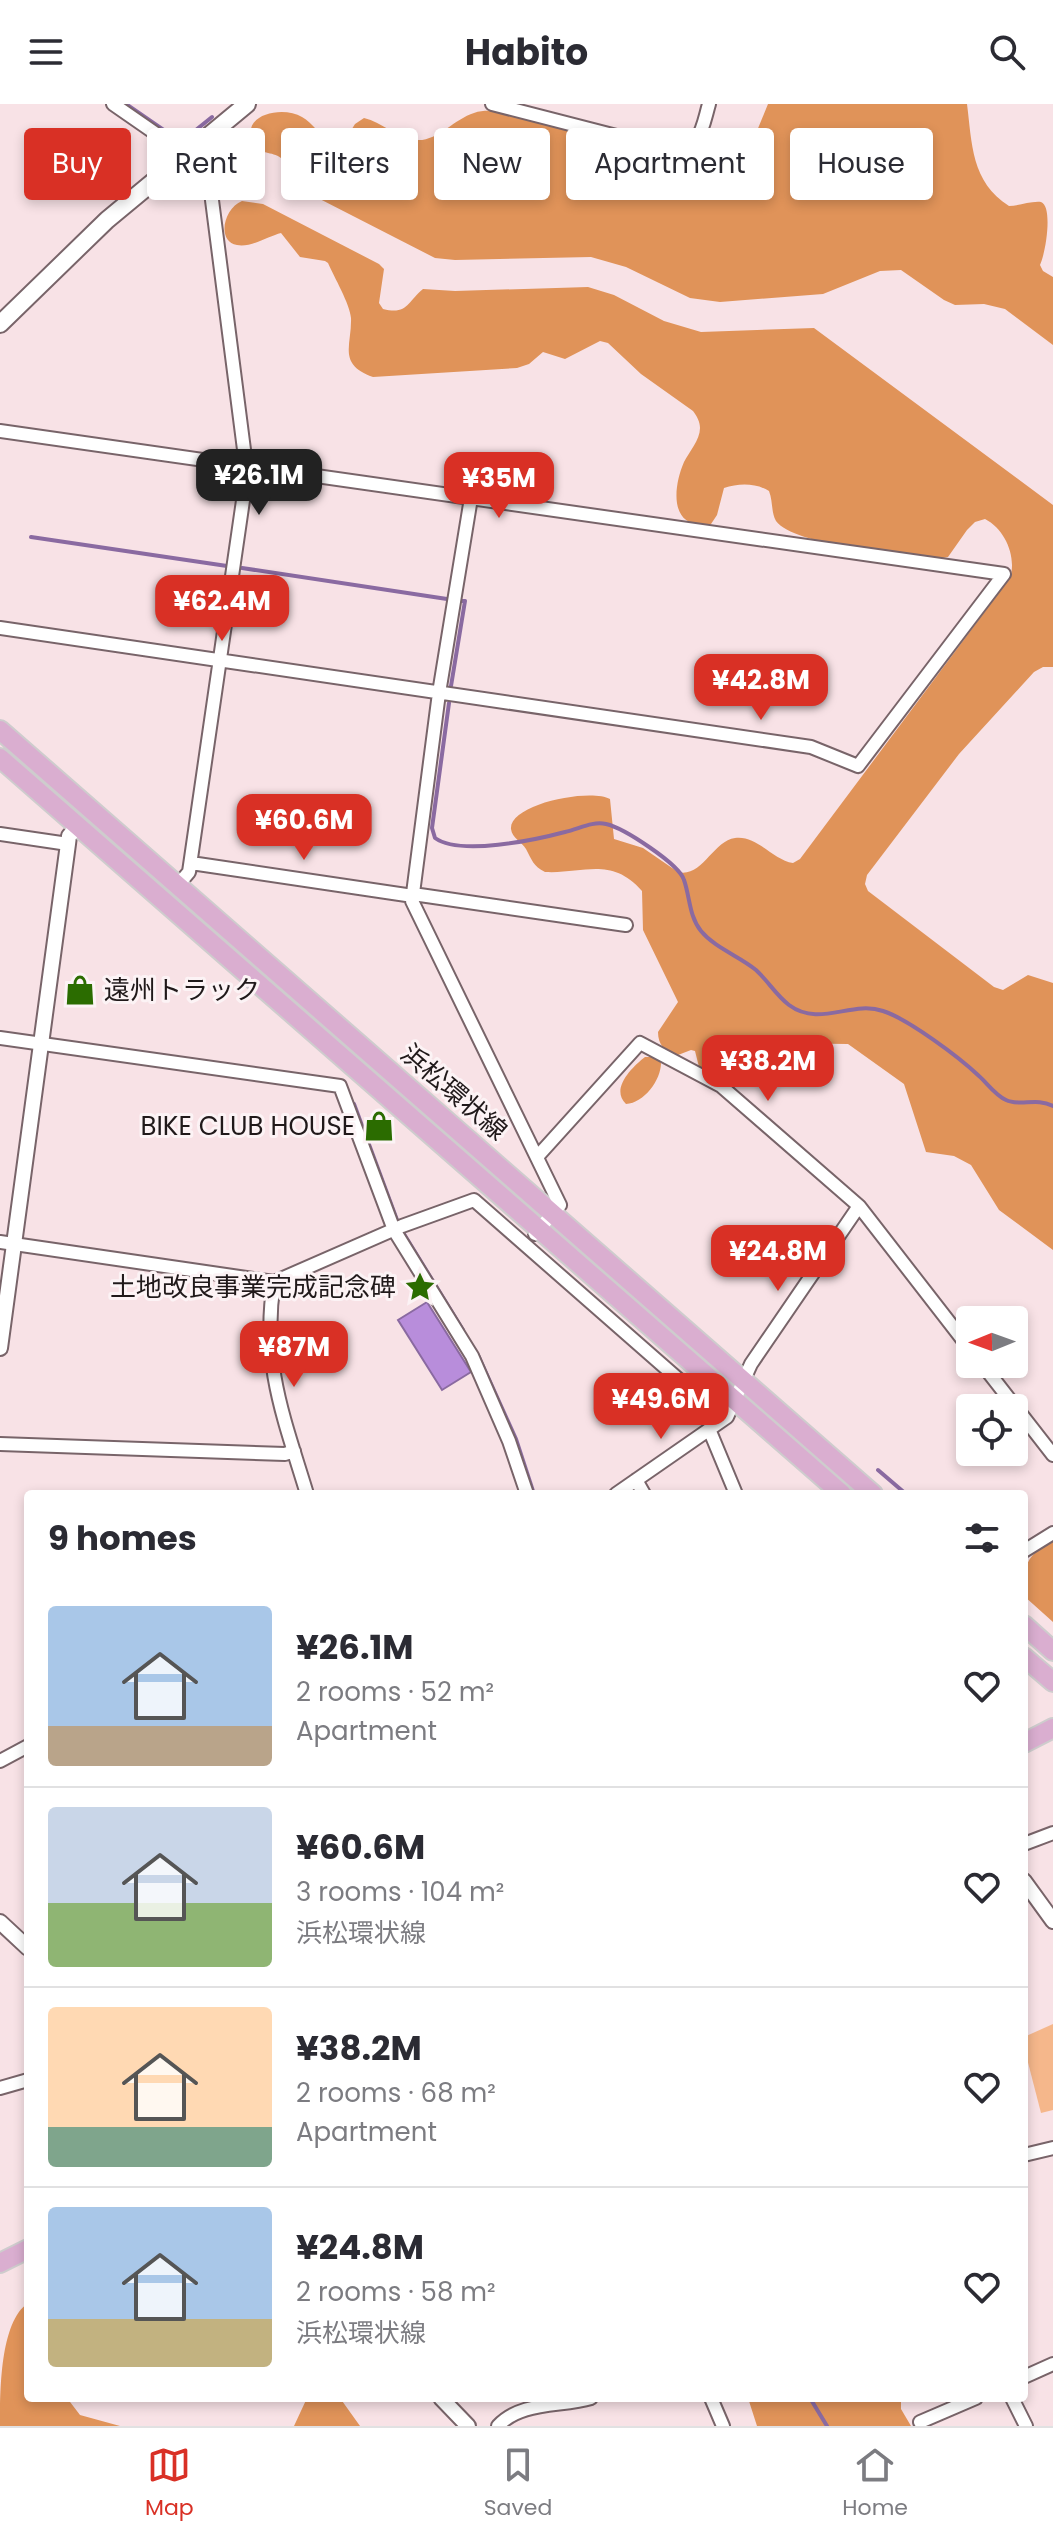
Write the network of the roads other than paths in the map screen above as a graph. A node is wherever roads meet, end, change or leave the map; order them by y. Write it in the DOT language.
graph roads {
  1 [pos="113,104"];
  2 [pos="247,104"];
  3 [pos="492,104"];
  4 [pos="709,104"];
  5 [pos="148,128"];
  6 [pos="218,128"];
  7 [pos="147,186"];
  8 [pos="212,200"];
  9 [pos="0,324"];
  10 [pos="0,431"];
  11 [pos="246,466"];
  12 [pos="471,498"];
  13 [pos="0,628"];
  14 [pos="221,661"];
  15 [pos="439,693"];
  16 [pos="0,730"];
  17 [pos="0,758"];
  18 [pos="78,826"];
  19 [pos="0,834"];
  20 [pos="68,844"];
  21 [pos="191,863"];
  22 [pos="178,885"];
  23 [pos="413,895"];
  24 [pos="626,925"];
  25 [pos="0,1038"];
  26 [pos="41,1044"];
  27 [pos="537,1157"];
  28 [pos="859,1206"];
  29 [pos="553,1213"];
  30 [pos="539,1229"];
  31 [pos="394,1230"];
  32 [pos="7,1243"];
  33 [pos="526,1245"];
  34 [pos="274,1282"];
  35 [pos="956,1331"];
  36 [pos="0,1348"];
  37 [pos="993,1378"];
  38 [pos="744,1380"];
  39 [pos="735,1400"];
  40 [pos="722,1420"];
  41 [pos="709,1429"];
  42 [pos="0,1444"];
  43 [pos="294,1451"];
  44 [pos="1053,1455"];
  45 [pos="636,1480"];
  46 [pos="306,1490"];
  47 [pos="526,1490"];
  48 [pos="622,1490"];
  49 [pos="642,1490"];
  50 [pos="734,1490"];
  51 [pos="837,1490"];
  52 [pos="868,1490"];
  53 [pos="1053,1533"];
  54 [pos="1028,1549"];
  55 [pos="1028,1629"];
  56 [pos="1053,1651"];
  57 [pos="1028,1660"];
  58 [pos="1053,1682"];
  59 [pos="1053,1728"];
  60 [pos="1028,1741"];
  61 [pos="24,1748"];
  62 [pos="0,1761"];
  63 [pos="1053,1833"];
  64 [pos="1028,1842"];
  65 [pos="1028,1887"];
  66 [pos="1053,1921"];
  67 [pos="0,1922"];
  68 [pos="24,1944"];
  69 [pos="24,2081"];
  70 [pos="0,2088"];
  71 [pos="1053,2148"];
  72 [pos="1028,2154"];
  73 [pos="24,2251"];
  74 [pos="0,2263"];
  75 [pos="1053,2364"];
  76 [pos="1028,2375"];
  77 [pos="445,2402"];
  78 [pos="571,2402"];
  79 [pos="713,2402"];
  80 [pos="967,2402"];
  81 [pos="1014,2402"];
  82 [pos="920,2422"];
  83 [pos="468,2426"];
  84 [pos="498,2426"];
  85 [pos="723,2426"];
  86 [pos="1026,2426"];
  1 -- 5 [label="street"];
  2 -- 6 [label="main road"];
  3 -- 4 [label="street"];
  7 -- 9 [label="main road"];
  8 -- 11 [label="street"];
  10 -- 11 [label="street"];
  11 -- 12 [label="street"];
  11 -- 14 [label="street"];
  12 -- 15 [label="street"];
  12 -- 15 [label="street"];
  13 -- 14 [label="street"];
  14 -- 15 [label="street"];
  14 -- 21 [label="street"];
  15 -- 23 [label="street"];
  16 -- 22 [label="main road, 浜松環状線"];
  17 -- 18 [label="main road, 浜松環状線"];
  18 -- 20 [label="street"];
  18 -- 30 [label="main road, 浜松環状線"];
  19 -- 20 [label="street"];
  20 -- 26 [label="street"];
  21 -- 22 [label="street"];
  21 -- 23 [label="street"];
  22 -- 29 [label="main road, 浜松環状線"];
  23 -- 24 [label="street"];
  23 -- 27 [label="street"];
  25 -- 26 [label="street"];
  26 -- 31 [label="street"];
  26 -- 32 [label="street"];
  27 -- 28 [label="street"];
  27 -- 29 [label="street"];
  28 -- 35 [label="street"];
  28 -- 38 [label="street"];
  29 -- 30 [label="street"];
  29 -- 38 [label="main road, 浜松環状線"];
  30 -- 33 [label="street"];
  30 -- 39 [label="main road, 浜松環状線"];
  31 -- 33 [label="street"];
  31 -- 34 [label="street"];
  31 -- 47 [label="street"];
  32 -- 34 [label="street"];
  32 -- 36 [label="street"];
  33 -- 40 [label="street"];
  34 -- 43 [label="street"];
  37 -- 44 [label="street"];
  38 -- 39 [label="street"];
  38 -- 52 [label="main road, 浜松環状線"];
  39 -- 40 [label="street"];
  39 -- 51 [label="main road, 浜松環状線"];
  40 -- 41 [label="street"];
  41 -- 45 [label="street"];
  41 -- 50 [label="street"];
  42 -- 43 [label="street"];
  43 -- 46 [label="street"];
  45 -- 48 [label="street"];
  45 -- 49 [label="street"];
  53 -- 54 [label="street"];
  55 -- 56 [label="main road"];
  57 -- 58 [label="main road"];
  59 -- 60 [label="main road"];
  61 -- 62 [label="street"];
  63 -- 64 [label="street"];
  65 -- 66 [label="street"];
  67 -- 68 [label="street"];
  69 -- 70 [label="street"];
  71 -- 72 [label="street"];
  73 -- 74 [label="main road"];
  75 -- 76 [label="street"];
  77 -- 83 [label="street"];
  78 -- 84 [label="street"];
  79 -- 85 [label="street"];
  80 -- 82 [label="street"];
  81 -- 86 [label="street"];
}
